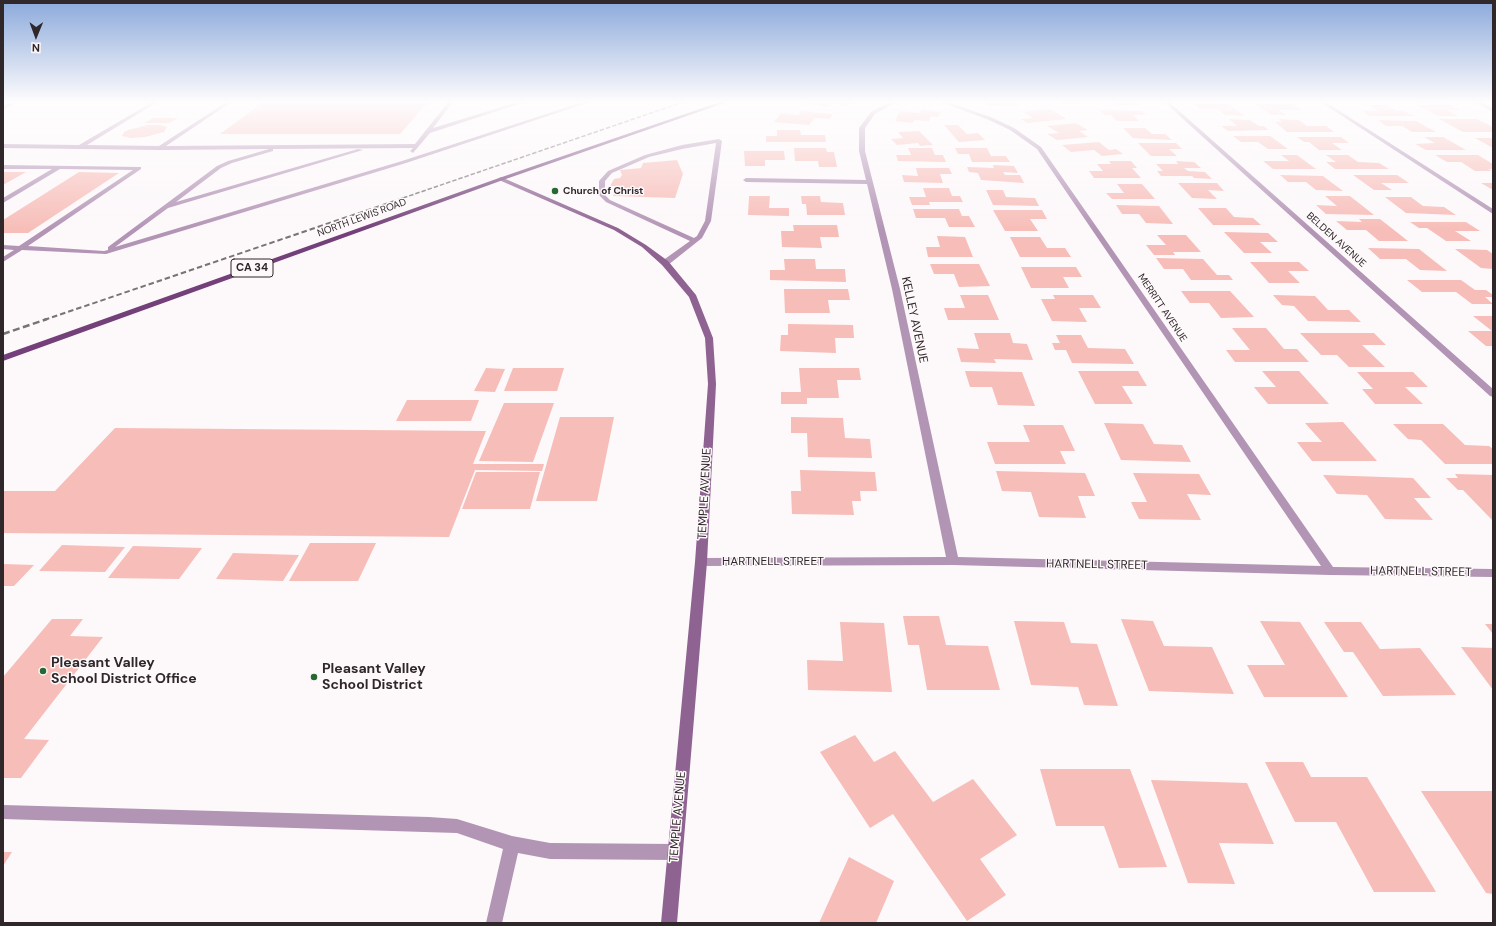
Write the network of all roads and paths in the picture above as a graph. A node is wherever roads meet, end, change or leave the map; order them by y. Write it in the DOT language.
graph roads {
  1 [pos="85,144"];
  2 [pos="166,144"];
  3 [pos="459,144"];
  4 [pos="602,144"];
  5 [pos="699,144"];
  6 [pos="719,144"];
  7 [pos="861,144"];
  8 [pos="1033,144"];
  9 [pos="1213,144"];
  10 [pos="1388,144"];
  11 [pos="3,146"];
  12 [pos="372,146"];
  13 [pos="416,146"];
  14 [pos="80,147"];
  15 [pos="281,147"];
  16 [pos="160,148"];
  17 [pos="404,162"];
  18 [pos="3,168"];
  19 [pos="59,168"];
  20 [pos="501,179"];
  21 [pos="746,180"];
  22 [pos="869,182"];
  23 [pos="3,201"];
  24 [pos="165,207"];
  25 [pos="1493,212"];
  26 [pos="695,241"];
  27 [pos="3,247"];
  28 [pos="22,248"];
  29 [pos="104,252"];
  30 [pos="3,260"];
  31 [pos="665,263"];
  32 [pos="3,358"];
  33 [pos="1493,394"];
  34 [pos="953,561"];
  35 [pos="701,562"];
  36 [pos="1330,571"];
  37 [pos="1493,573"];
  38 [pos="3,812"];
  39 [pos="512,844"];
  40 [pos="675,852"];
  41 [pos="494,923"];
  42 [pos="669,923"];
  1 -- 14 [label="street"];
  2 -- 16 [label="street"];
  3 -- 17 [label="street"];
  4 -- 20 [label="main road, NORTH LEWIS ROAD / CA 34"];
  5 -- 26 [label="street"];
  6 -- 26 [label="street"];
  7 -- 22 [label="street, KELLEY AVENUE"];
  8 -- 36 [label="street, MERRITT AVENUE"];
  9 -- 33 [label="street, BELDEN AVENUE"];
  10 -- 25 [label="street"];
  11 -- 14 [label="street"];
  12 -- 13 [label="street"];
  12 -- 15 [label="street"];
  12 -- 24 [label="street"];
  13 -- 17 [label="street"];
  14 -- 16 [label="street"];
  15 -- 16 [label="street"];
  15 -- 24 [label="street"];
  17 -- 29 [label="street"];
  18 -- 19 [label="street"];
  19 -- 23 [label="street"];
  19 -- 28 [label="street"];
  20 -- 31 [label="main road, TEMPLE AVENUE"];
  20 -- 32 [label="main road, NORTH LEWIS ROAD / CA 34"];
  21 -- 22 [label="street"];
  22 -- 34 [label="street, KELLEY AVENUE"];
  24 -- 29 [label="street"];
  26 -- 31 [label="street"];
  27 -- 28 [label="street"];
  28 -- 29 [label="street"];
  28 -- 30 [label="street"];
  31 -- 35 [label="main road, TEMPLE AVENUE"];
  34 -- 35 [label="street, HARTNELL STREET"];
  34 -- 36 [label="street, HARTNELL STREET"];
  35 -- 40 [label="main road, TEMPLE AVENUE"];
  36 -- 37 [label="street, HARTNELL STREET"];
  38 -- 39 [label="street"];
  39 -- 40 [label="street"];
  39 -- 41 [label="street"];
  40 -- 42 [label="main road, TEMPLE AVENUE"];
}
